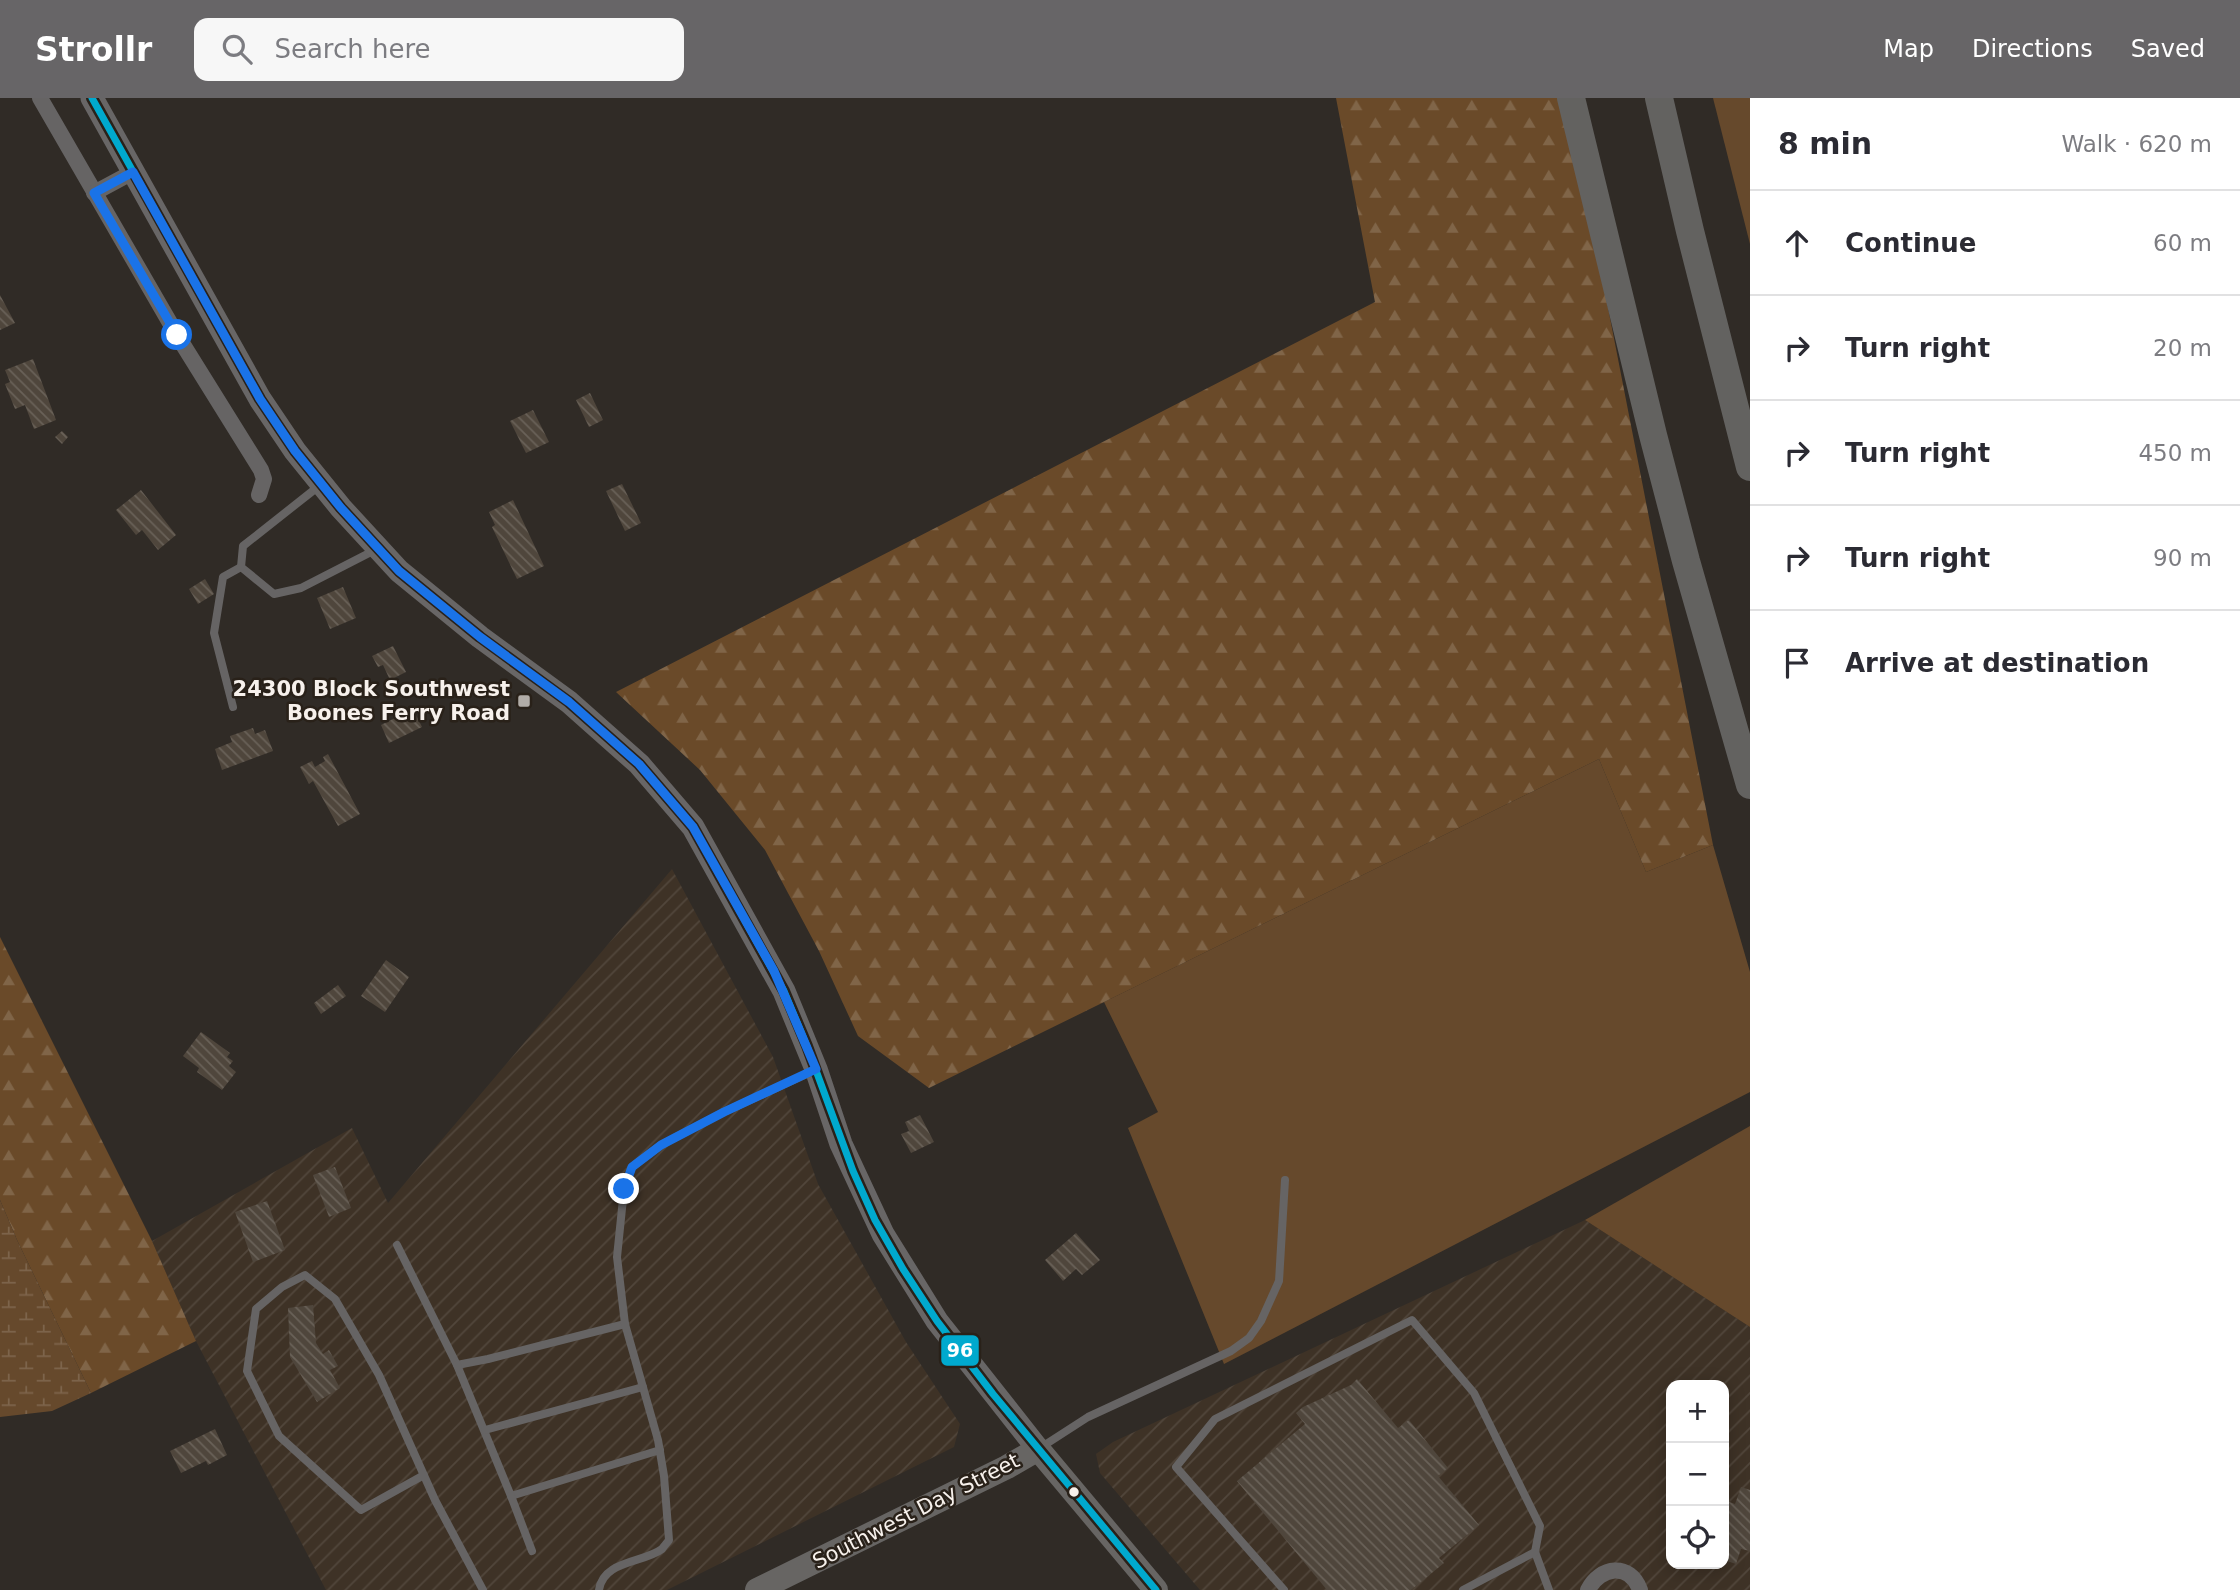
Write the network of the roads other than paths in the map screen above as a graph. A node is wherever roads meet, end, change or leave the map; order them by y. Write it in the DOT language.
graph roads {
  1 [pos="40,98"];
  2 [pos="92,98"];
  3 [pos="1572,98"];
  4 [pos="1659,98"];
  5 [pos="133,172"];
  6 [pos="94,193"];
  7 [pos="1750,467"];
  8 [pos="321,484"];
  9 [pos="259,495"];
  10 [pos="378,548"];
  11 [pos="241,567"];
  12 [pos="233,707"];
  13 [pos="1750,785"];
  14 [pos="816,1069"];
  15 [pos="1285,1180"];
  16 [pos="397,1245"];
  17 [pos="625,1324"];
  18 [pos="457,1365"];
  19 [pos="643,1387"];
  20 [pos="485,1430"];
  21 [pos="1038,1449"];
  22 [pos="660,1450"];
  23 [pos="424,1475"];
  24 [pos="511,1496"];
  25 [pos="532,1551"];
  26 [pos="1535,1552"];
  27 [pos="482,1590"];
  28 [pos="599,1590"];
  29 [pos="757,1590"];
  30 [pos="1156,1590"];
  31 [pos="1284,1590"];
  32 [pos="1463,1590"];
  33 [pos="1549,1590"];
  34 [pos="1588,1590"];
  35 [pos="1640,1590"];
  1 -- 6 [label="street"];
  2 -- 5 [label="main road"];
  3 -- 13 [label="highway"];
  4 -- 7 [label="highway"];
  5 -- 6 [label="street"];
  5 -- 8 [label="main road"];
  6 -- 9 [label="street"];
  8 -- 10 [label="main road"];
  8 -- 11 [label="lane"];
  10 -- 11 [label="lane"];
  10 -- 14 [label="main road"];
  11 -- 12 [label="lane"];
  14 -- 17 [label="lane"];
  14 -- 21 [label="main road"];
  15 -- 21 [label="lane"];
  16 -- 18 [label="lane"];
  17 -- 18 [label="lane"];
  17 -- 19 [label="lane"];
  18 -- 20 [label="lane"];
  19 -- 20 [label="lane"];
  19 -- 22 [label="lane"];
  20 -- 24 [label="lane"];
  21 -- 29 [label="main road, Southwest Day Street"];
  21 -- 30 [label="main road"];
  22 -- 24 [label="lane"];
  22 -- 28 [label="lane"];
  23 -- 23 [label="lane"];
  23 -- 27 [label="lane"];
  24 -- 25 [label="lane"];
  26 -- 31 [label="lane"];
  26 -- 32 [label="lane"];
  26 -- 33 [label="lane"];
  34 -- 35 [label="street"];
}
